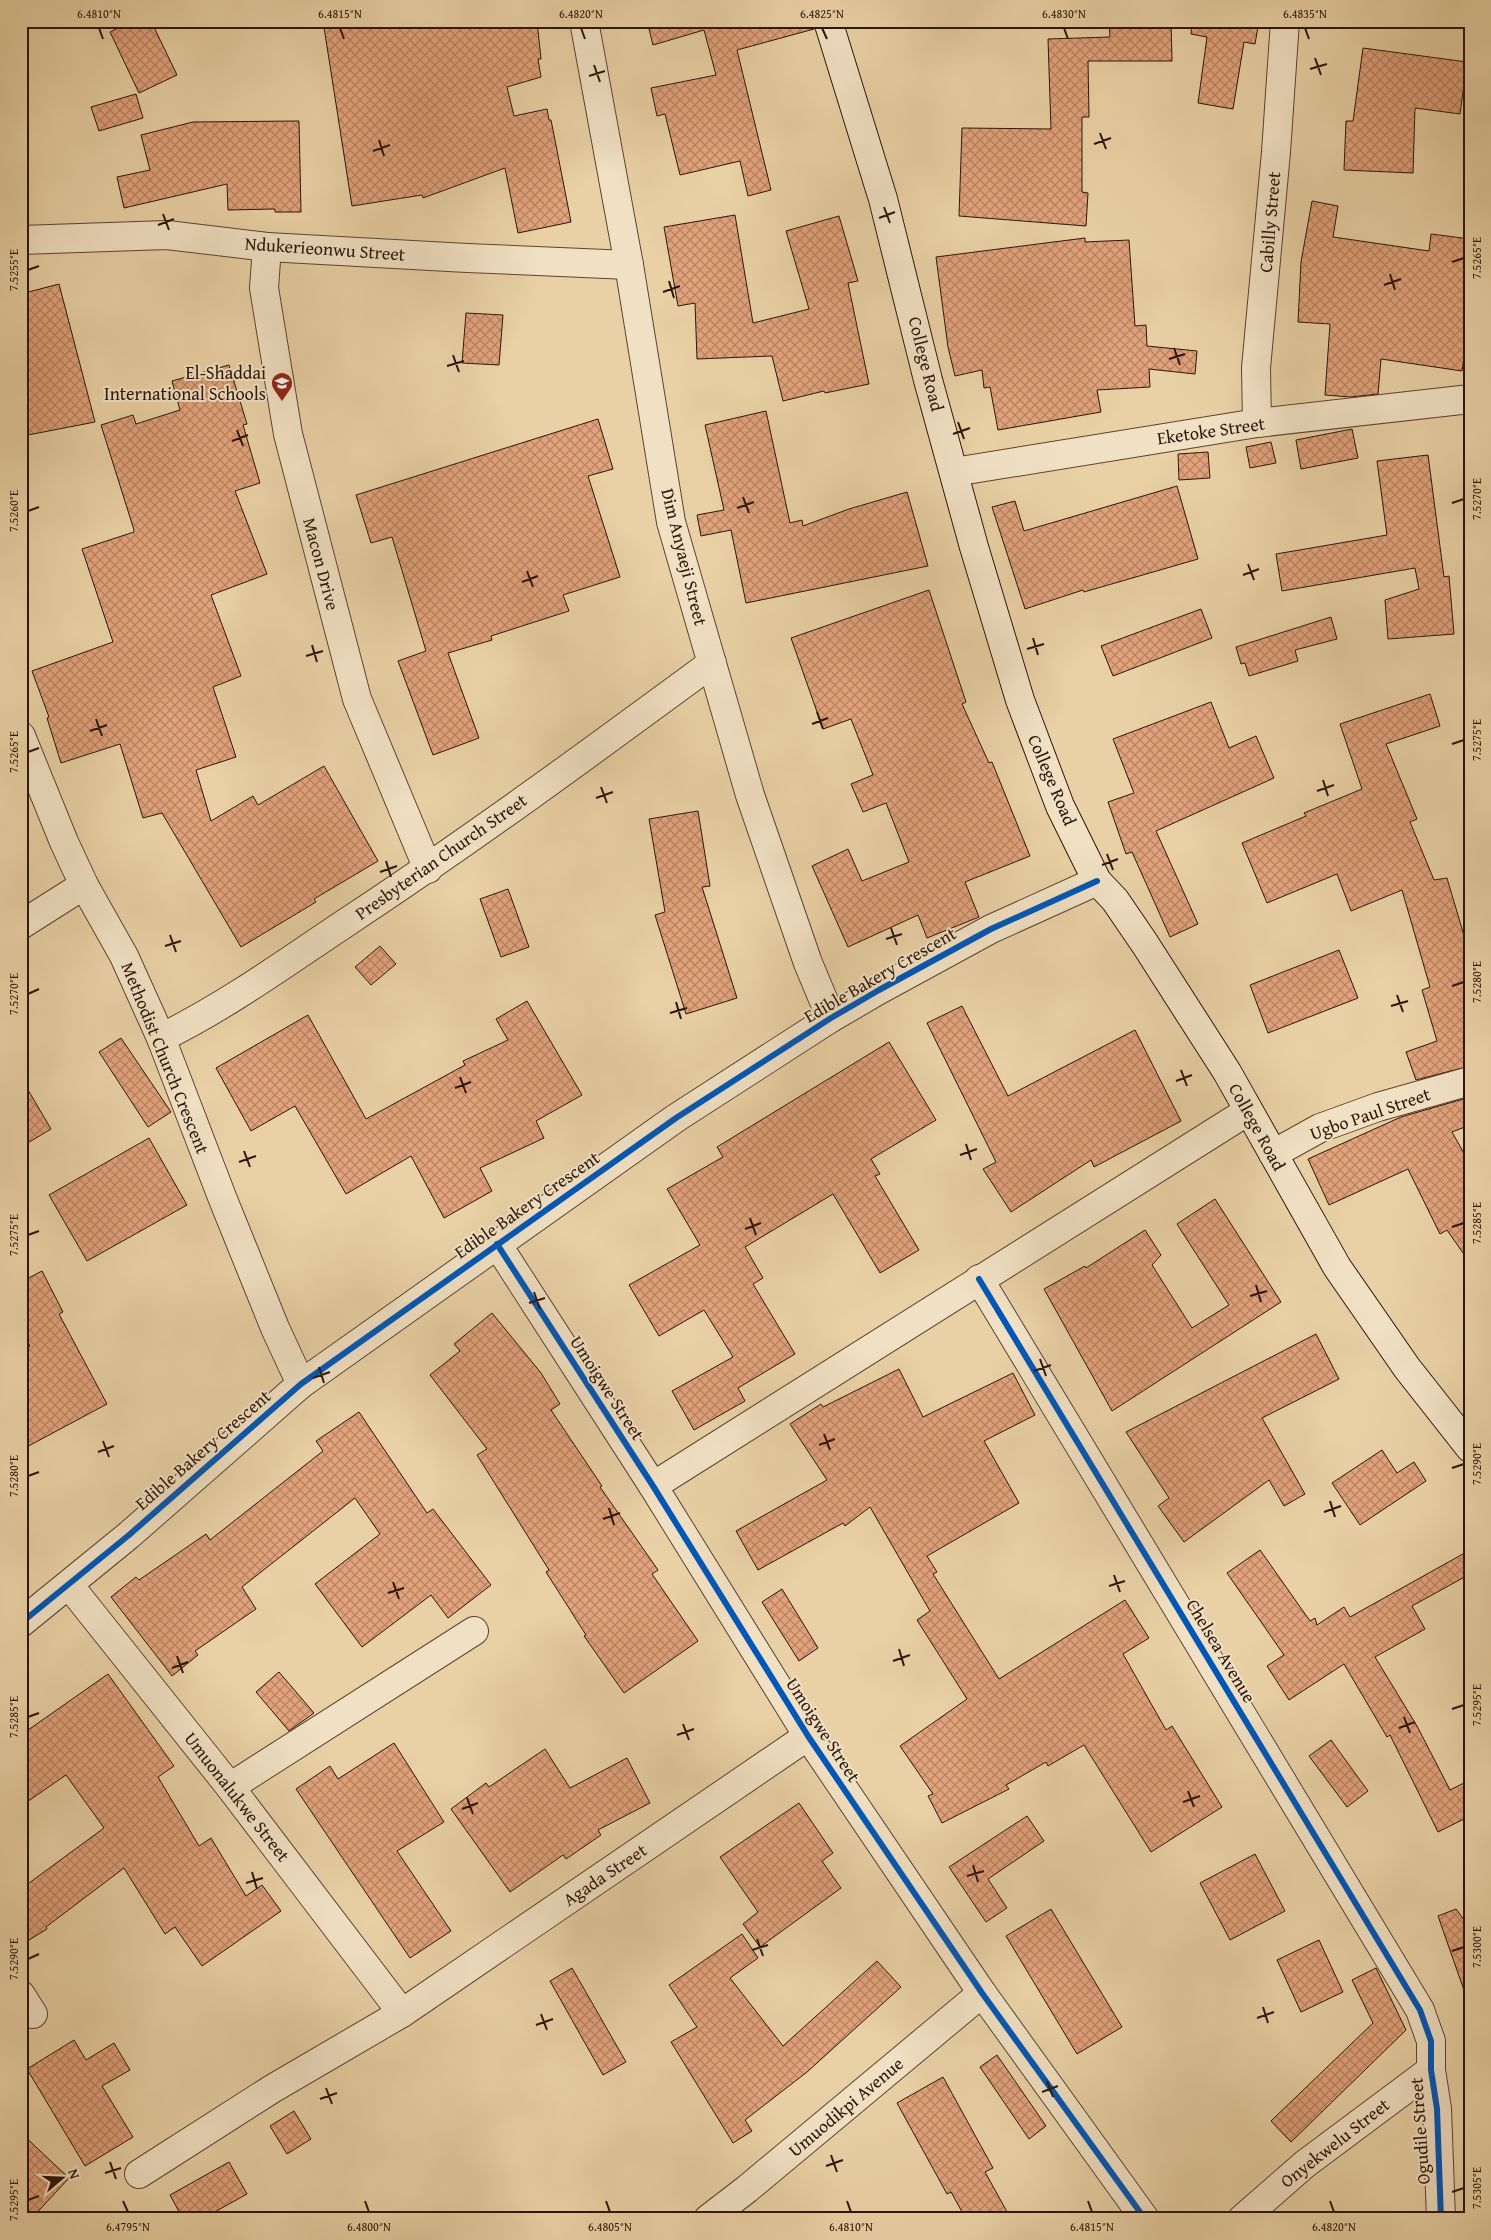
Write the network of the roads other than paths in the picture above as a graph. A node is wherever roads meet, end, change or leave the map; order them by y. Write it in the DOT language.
graph roads {
  1 [pos="584,21"];
  2 [pos="828,21"];
  3 [pos="1285,21"];
  4 [pos="21,240"];
  5 [pos="267,247"];
  6 [pos="629,265"];
  7 [pos="1470,398"];
  8 [pos="1257,423"];
  9 [pos="954,472"];
  10 [pos="712,663"];
  11 [pos="21,736"];
  12 [pos="428,869"];
  13 [pos="1098,881"];
  14 [pos="84,885"];
  15 [pos="21,925"];
  16 [pos="831,1018"];
  17 [pos="161,1038"];
  18 [pos="1470,1081"];
  19 [pos="1248,1111"];
  20 [pos="1273,1154"];
  21 [pos="497,1244"];
  22 [pos="979,1279"];
  23 [pos="301,1384"];
  24 [pos="1467,1440"];
  25 [pos="653,1486"];
  26 [pos="69,1585"];
  27 [pos="21,1622"];
  28 [pos="474,1631"];
  29 [pos="808,1736"];
  30 [pos="230,1787"];
  31 [pos="982,1993"];
  32 [pos="402,2013"];
  33 [pos="1431,2041"];
  34 [pos="1431,2070"];
  35 [pos="140,2174"];
  36 [pos="708,2219"];
  37 [pos="1145,2219"];
  38 [pos="1242,2219"];
  39 [pos="1440,2219"];
  1 -- 6 [label="street, Dim Anyaeji Street"];
  2 -- 9 [label="street, College Road"];
  3 -- 8 [label="street, Cabilly Street"];
  4 -- 5 [label="street, Ndukerieonwu Street"];
  5 -- 6 [label="street, Ndukerieonwu Street"];
  5 -- 12 [label="street, Macon Drive"];
  6 -- 10 [label="street, Dim Anyaeji Street"];
  7 -- 8 [label="street, Eketoke Street"];
  8 -- 9 [label="street, Eketoke Street"];
  9 -- 13 [label="street, College Road"];
  10 -- 12 [label="street, Presbyterian Church Street"];
  10 -- 16 [label="street, Dim Anyaeji Street"];
  11 -- 14 [label="street, Methodist Church Crescent"];
  12 -- 17 [label="street, Presbyterian Church Street"];
  13 -- 16 [label="street, Edible Bakery Crescent"];
  13 -- 19 [label="street, College Road"];
  14 -- 15 [label="street"];
  14 -- 17 [label="street, Methodist Church Crescent"];
  16 -- 21 [label="street, Edible Bakery Crescent"];
  17 -- 23 [label="street, Methodist Church Crescent"];
  18 -- 20 [label="street, Ugbo Paul Street"];
  19 -- 20 [label="street, College Road"];
  19 -- 22 [label="street"];
  20 -- 24 [label="street, College Road"];
  21 -- 23 [label="street, Edible Bakery Crescent"];
  21 -- 25 [label="street, Umoigwe Street"];
  22 -- 25 [label="street"];
  22 -- 33 [label="street, Chelsea Avenue"];
  23 -- 26 [label="street, Edible Bakery Crescent"];
  25 -- 29 [label="street, Umoigwe Street"];
  26 -- 27 [label="street, Edible Bakery Crescent"];
  26 -- 30 [label="street, Umuonalukwe Street"];
  28 -- 30 [label="street"];
  29 -- 31 [label="street, Umoigwe Street"];
  29 -- 32 [label="street, Agada Street"];
  30 -- 32 [label="street, Umuonalukwe Street"];
  31 -- 36 [label="street, Umuodikpi Avenue"];
  31 -- 37 [label="street, Umoigwe Street"];
  32 -- 35 [label="street, Agada Street"];
  33 -- 34 [label="street, Ogudile Street"];
  34 -- 38 [label="street, Onyekwelu Street"];
  34 -- 39 [label="street, Ogudile Street"];
}
